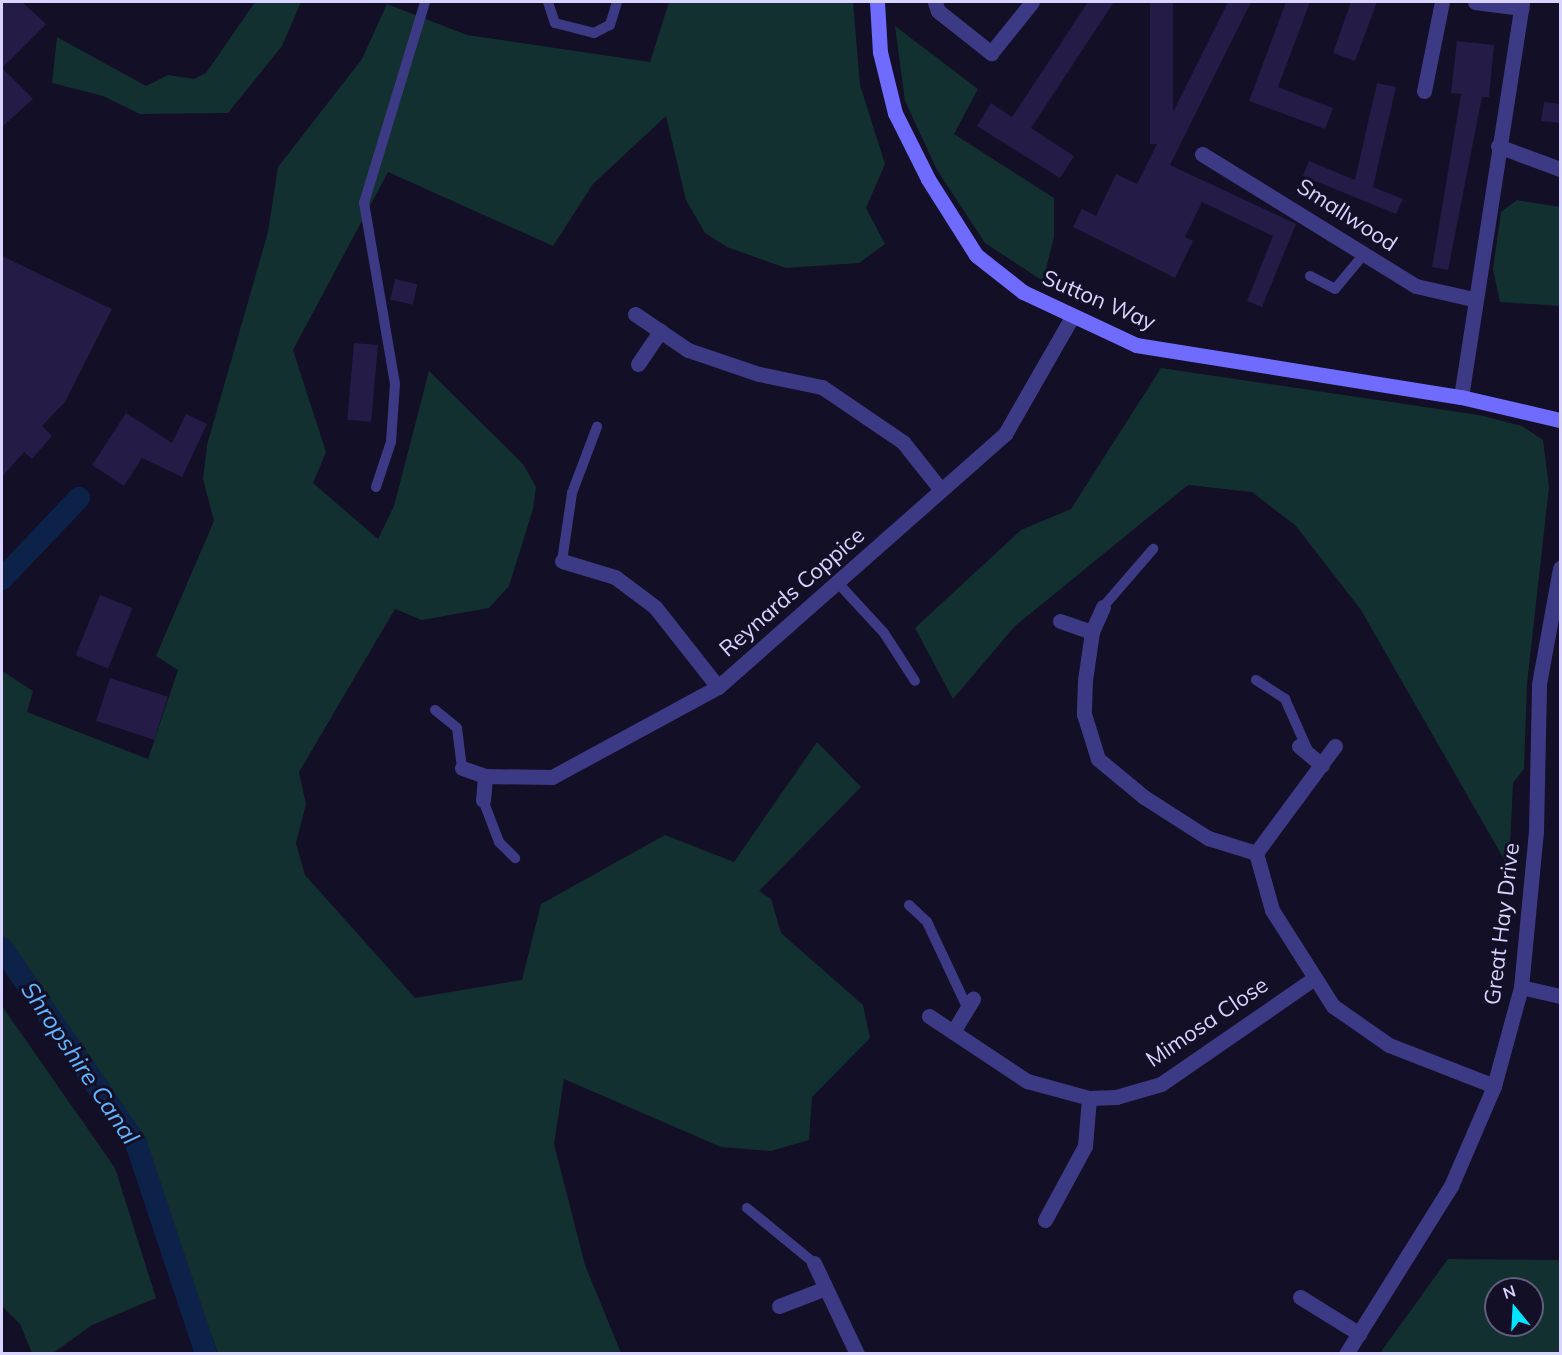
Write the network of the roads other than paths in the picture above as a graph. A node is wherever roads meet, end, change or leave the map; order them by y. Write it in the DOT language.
graph roads {
  1 [pos="425,2"];
  2 [pos="548,2"];
  3 [pos="617,2"];
  4 [pos="877,2"];
  5 [pos="935,2"];
  6 [pos="1032,2"];
  7 [pos="1442,2"];
  8 [pos="1475,2"];
  9 [pos="1522,5"];
  10 [pos="1424,91"];
  11 [pos="1498,146"];
  12 [pos="1202,154"];
  13 [pos="1560,169"];
  14 [pos="1365,253"];
  15 [pos="1310,276"];
  16 [pos="1473,299"];
  17 [pos="635,314"];
  18 [pos="1072,317"];
  19 [pos="660,331"];
  20 [pos="638,364"];
  21 [pos="1461,397"];
  22 [pos="1560,420"];
  23 [pos="597,427"];
  24 [pos="376,487"];
  25 [pos="941,490"];
  26 [pos="1153,549"];
  27 [pos="562,561"];
  28 [pos="1560,568"];
  29 [pos="837,582"];
  30 [pos="1103,607"];
  31 [pos="1060,621"];
  32 [pos="1092,632"];
  33 [pos="1256,680"];
  34 [pos="915,681"];
  35 [pos="718,687"];
  36 [pos="435,710"];
  37 [pos="1335,746"];
  38 [pos="1304,750"];
  39 [pos="1322,765"];
  40 [pos="462,768"];
  41 [pos="485,776"];
  42 [pos="483,800"];
  43 [pos="1256,853"];
  44 [pos="515,858"];
  45 [pos="909,905"];
  46 [pos="1313,979"];
  47 [pos="1521,987"];
  48 [pos="1560,996"];
  49 [pos="970,1004"];
  50 [pos="929,1016"];
  51 [pos="953,1032"];
  52 [pos="1494,1086"];
  53 [pos="1089,1098"];
  54 [pos="747,1208"];
  55 [pos="1045,1220"];
  56 [pos="814,1263"];
  57 [pos="826,1288"];
  58 [pos="1300,1297"];
  59 [pos="780,1306"];
  60 [pos="1360,1334"];
  61 [pos="857,1353"];
  62 [pos="1346,1353"];
  1 -- 24 [label="lane"];
  2 -- 3 [label="lane"];
  4 -- 18 [label="street, Sutton Way"];
  5 -- 6 [label="street"];
  7 -- 10 [label="street"];
  8 -- 9 [label="street"];
  9 -- 11 [label="street"];
  11 -- 13 [label="street"];
  11 -- 16 [label="street"];
  12 -- 14 [label="street, Smallwood"];
  14 -- 15 [label="lane"];
  14 -- 16 [label="street, Smallwood"];
  16 -- 21 [label="street"];
  17 -- 19 [label="street"];
  18 -- 21 [label="street, Sutton Way"];
  18 -- 25 [label="street, Reynards Coppice"];
  19 -- 20 [label="street"];
  19 -- 25 [label="street"];
  21 -- 22 [label="street, Sutton Way"];
  23 -- 27 [label="lane"];
  25 -- 29 [label="street, Reynards Coppice"];
  26 -- 30 [label="lane"];
  27 -- 35 [label="street"];
  28 -- 47 [label="street, Great Hay Drive"];
  29 -- 34 [label="lane"];
  29 -- 35 [label="street, Reynards Coppice"];
  30 -- 32 [label="street"];
  31 -- 32 [label="street"];
  32 -- 43 [label="street"];
  33 -- 38 [label="lane"];
  35 -- 41 [label="street, Reynards Coppice"];
  36 -- 40 [label="lane"];
  37 -- 39 [label="street"];
  38 -- 39 [label="street"];
  39 -- 43 [label="street"];
  40 -- 41 [label="street, Reynards Coppice"];
  41 -- 42 [label="street"];
  42 -- 44 [label="lane"];
  43 -- 46 [label="street"];
  45 -- 49 [label="lane"];
  46 -- 52 [label="street"];
  46 -- 53 [label="street, Mimosa Close"];
  47 -- 48 [label="street"];
  47 -- 52 [label="street, Great Hay Drive"];
  49 -- 51 [label="street"];
  50 -- 51 [label="street, Mimosa Close"];
  51 -- 53 [label="street, Mimosa Close"];
  52 -- 60 [label="street, Great Hay Drive"];
  53 -- 55 [label="street"];
  54 -- 56 [label="lane"];
  56 -- 57 [label="street"];
  57 -- 59 [label="street"];
  57 -- 61 [label="street"];
  58 -- 60 [label="street"];
  60 -- 62 [label="street, Great Hay Drive"];
}
